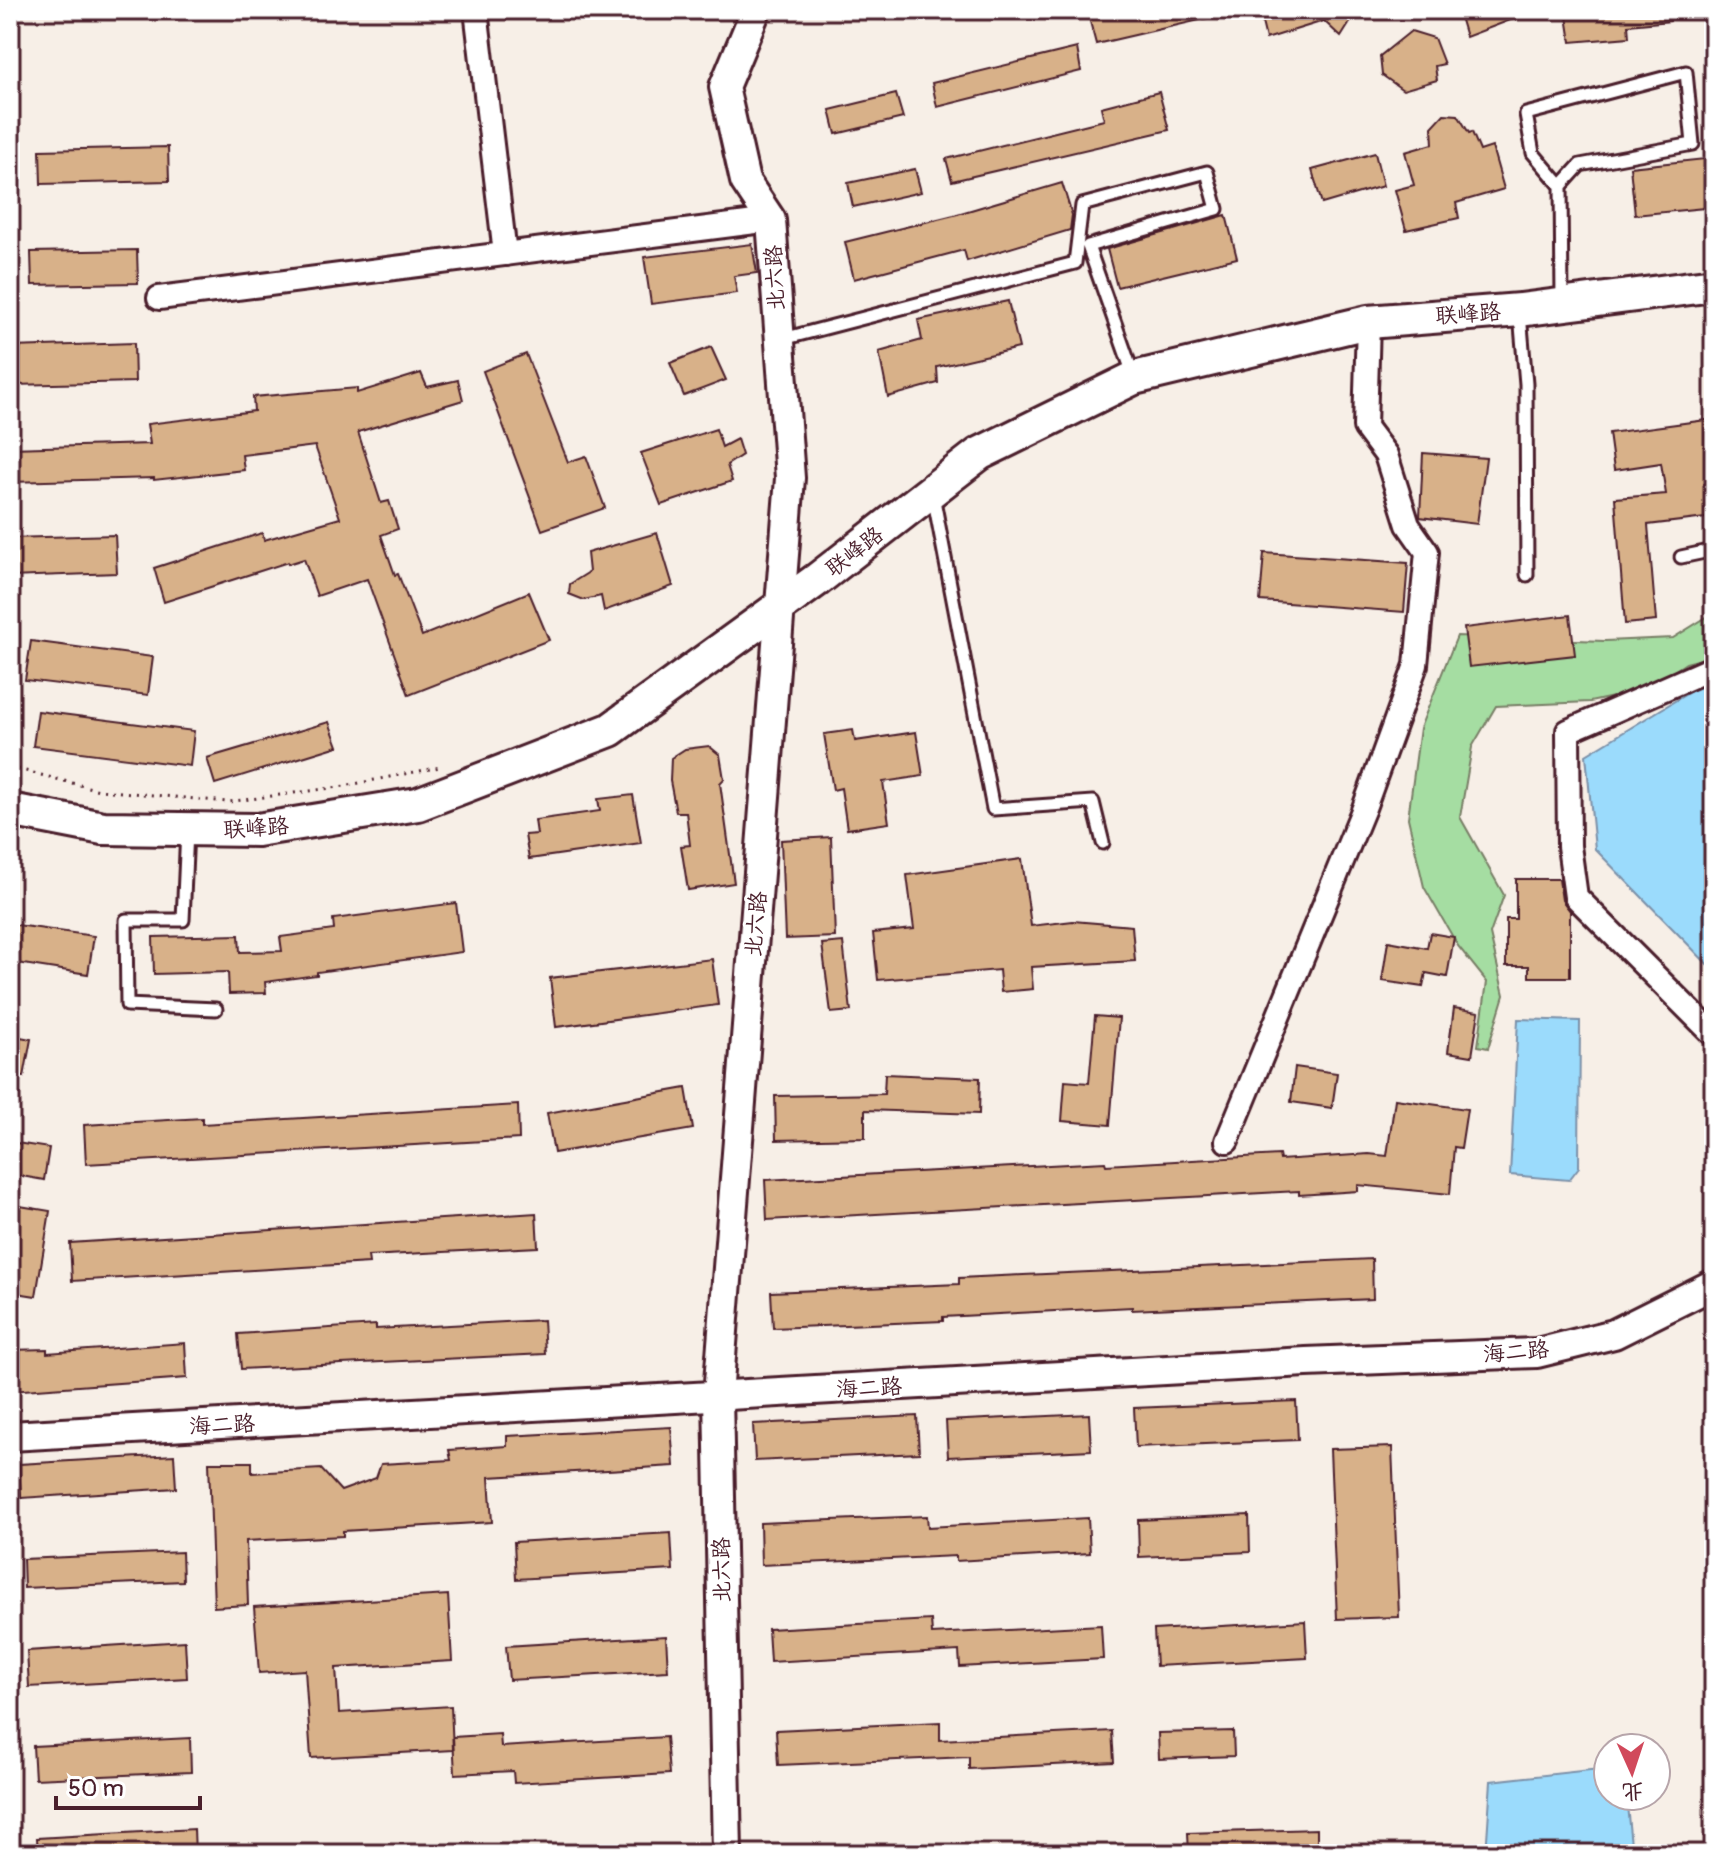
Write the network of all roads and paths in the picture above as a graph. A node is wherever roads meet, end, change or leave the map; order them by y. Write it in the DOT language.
graph roads {
  1 [pos="476,10"];
  2 [pos="756,10"];
  3 [pos="1561,186"];
  4 [pos="771,220"];
  5 [pos="505,254"];
  6 [pos="1714,285"];
  7 [pos="1714,295"];
  8 [pos="159,298"];
  9 [pos="1562,305"];
  10 [pos="1520,310"];
  11 [pos="1368,322"];
  12 [pos="778,340"];
  13 [pos="1134,378"];
  14 [pos="932,490"];
  15 [pos="1714,550"];
  16 [pos="1681,557"];
  17 [pos="1527,575"];
  18 [pos="780,606"];
  19 [pos="1714,667"];
  20 [pos="452,764"];
  21 [pos="10,767"];
  22 [pos="10,810"];
  23 [pos="187,830"];
  24 [pos="1103,843"];
  25 [pos="216,1009"];
  26 [pos="1714,1035"];
  27 [pos="1227,1141"];
  28 [pos="1714,1284"];
  29 [pos="718,1395"];
  30 [pos="10,1436"];
  31 [pos="727,1854"];
  1 -- 5 [label="street"];
  2 -- 4 [label="street, 北六路"];
  3 -- 3 [label="lane"];
  3 -- 9 [label="lane"];
  4 -- 5 [label="street"];
  4 -- 12 [label="street, 北六路"];
  5 -- 8 [label="street"];
  6 -- 7 [label="lane"];
  6 -- 9 [label="main road, 联峰路"];
  9 -- 10 [label="main road, 联峰路"];
  10 -- 11 [label="main road, 联峰路"];
  10 -- 17 [label="lane"];
  11 -- 13 [label="main road, 联峰路"];
  11 -- 27 [label="street"];
  12 -- 13 [label="lane"];
  12 -- 18 [label="street, 北六路"];
  13 -- 14 [label="main road, 联峰路"];
  14 -- 18 [label="main road, 联峰路"];
  14 -- 24 [label="lane"];
  15 -- 16 [label="lane"];
  18 -- 23 [label="main road, 联峰路"];
  18 -- 29 [label="street, 北六路"];
  19 -- 26 [label="street"];
  20 -- 21 [label="path"];
  22 -- 23 [label="main road, 联峰路"];
  23 -- 25 [label="lane"];
  28 -- 29 [label="street, 海二路"];
  29 -- 30 [label="street, 海二路"];
  29 -- 31 [label="street, 北六路"];
}
